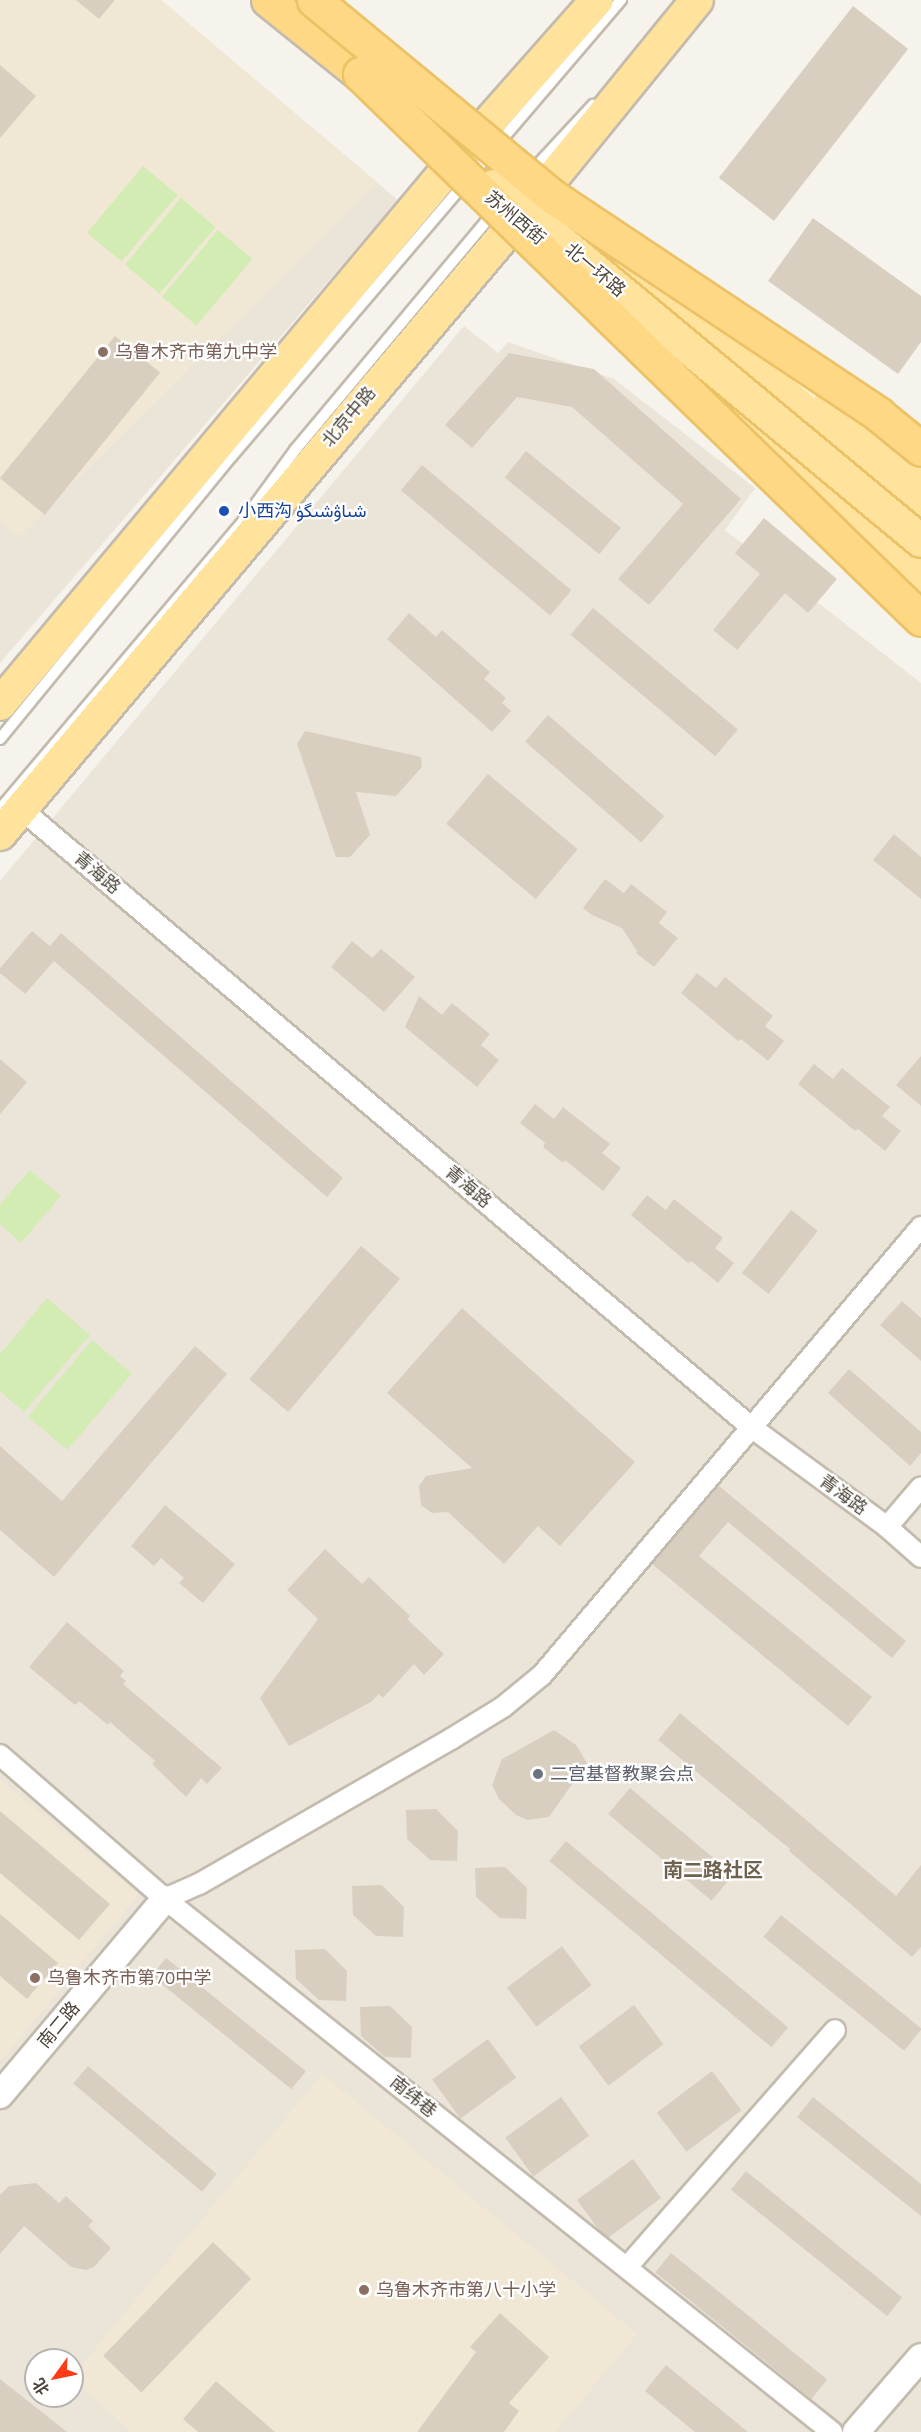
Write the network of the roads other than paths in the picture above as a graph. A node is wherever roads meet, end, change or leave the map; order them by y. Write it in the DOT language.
graph roads {
  1 [pos="249,0"];
  2 [pos="268,0"];
  3 [pos="314,0"];
  4 [pos="335,0"];
  5 [pos="597,0"];
  6 [pos="621,0"];
  7 [pos="697,0"];
  8 [pos="360,74"];
  9 [pos="598,99"];
  10 [pos="493,136"];
  11 [pos="460,172"];
  12 [pos="526,192"];
  13 [pos="757,347"];
  14 [pos="672,348"];
  15 [pos="921,449"];
  16 [pos="921,470"];
  17 [pos="921,496"];
  18 [pos="921,505"];
  19 [pos="918,559"];
  20 [pos="921,619"];
  21 [pos="0,704"];
  22 [pos="0,739"];
  23 [pos="10,809"];
  24 [pos="0,834"];
  25 [pos="921,1227"];
  26 [pos="751,1427"];
  27 [pos="921,1487"];
  28 [pos="887,1527"];
  29 [pos="921,1557"];
  30 [pos="0,1755"];
  31 [pos="165,1899"];
  32 [pos="835,2030"];
  33 [pos="0,2096"];
  34 [pos="627,2267"];
  35 [pos="921,2357"];
  36 [pos="832,2432"];
  37 [pos="856,2432"];
  1 -- 11 [label="main road, 苏州西街"];
  2 -- 8 [label="highway, 北一环路"];
  3 -- 12 [label="highway, 北一环路, bridge"];
  4 -- 10 [label="main road, 苏州西街"];
  5 -- 10 [label="main road"];
  6 -- 10 [label="lane"];
  7 -- 12 [label="main road, 北京中路"];
  8 -- 19 [label="main road, 北一环路, bridge"];
  8 -- 20 [label="highway, bridge"];
  9 -- 12 [label="lane"];
  10 -- 11 [label="main road"];
  10 -- 12 [label="main road, 苏州西街"];
  11 -- 12 [label="main road, 苏州西街"];
  11 -- 21 [label="main road"];
  11 -- 22 [label="lane"];
  12 -- 13 [label="main road, 苏州西街"];
  12 -- 14 [label="main road, 苏州西街"];
  12 -- 15 [label="highway, bridge"];
  12 -- 18 [label="main road, 北一环路, bridge"];
  12 -- 23 [label="main road, 北京中路"];
  13 -- 16 [label="main road"];
  13 -- 17 [label="main road, 苏州西街"];
  14 -- 19 [label="main road"];
  23 -- 24 [label="main road, 北京中路"];
  23 -- 26 [label="street, 青海路"];
  25 -- 26 [label="street"];
  26 -- 28 [label="street, 青海路"];
  26 -- 31 [label="street"];
  27 -- 28 [label="street"];
  28 -- 29 [label="street, 青海路"];
  30 -- 31 [label="street, 南纬巷"];
  31 -- 33 [label="street, 南二路"];
  31 -- 34 [label="street, 南纬巷"];
  32 -- 34 [label="street"];
  34 -- 36 [label="street, 南纬巷"];
  35 -- 37 [label="street"];
}
